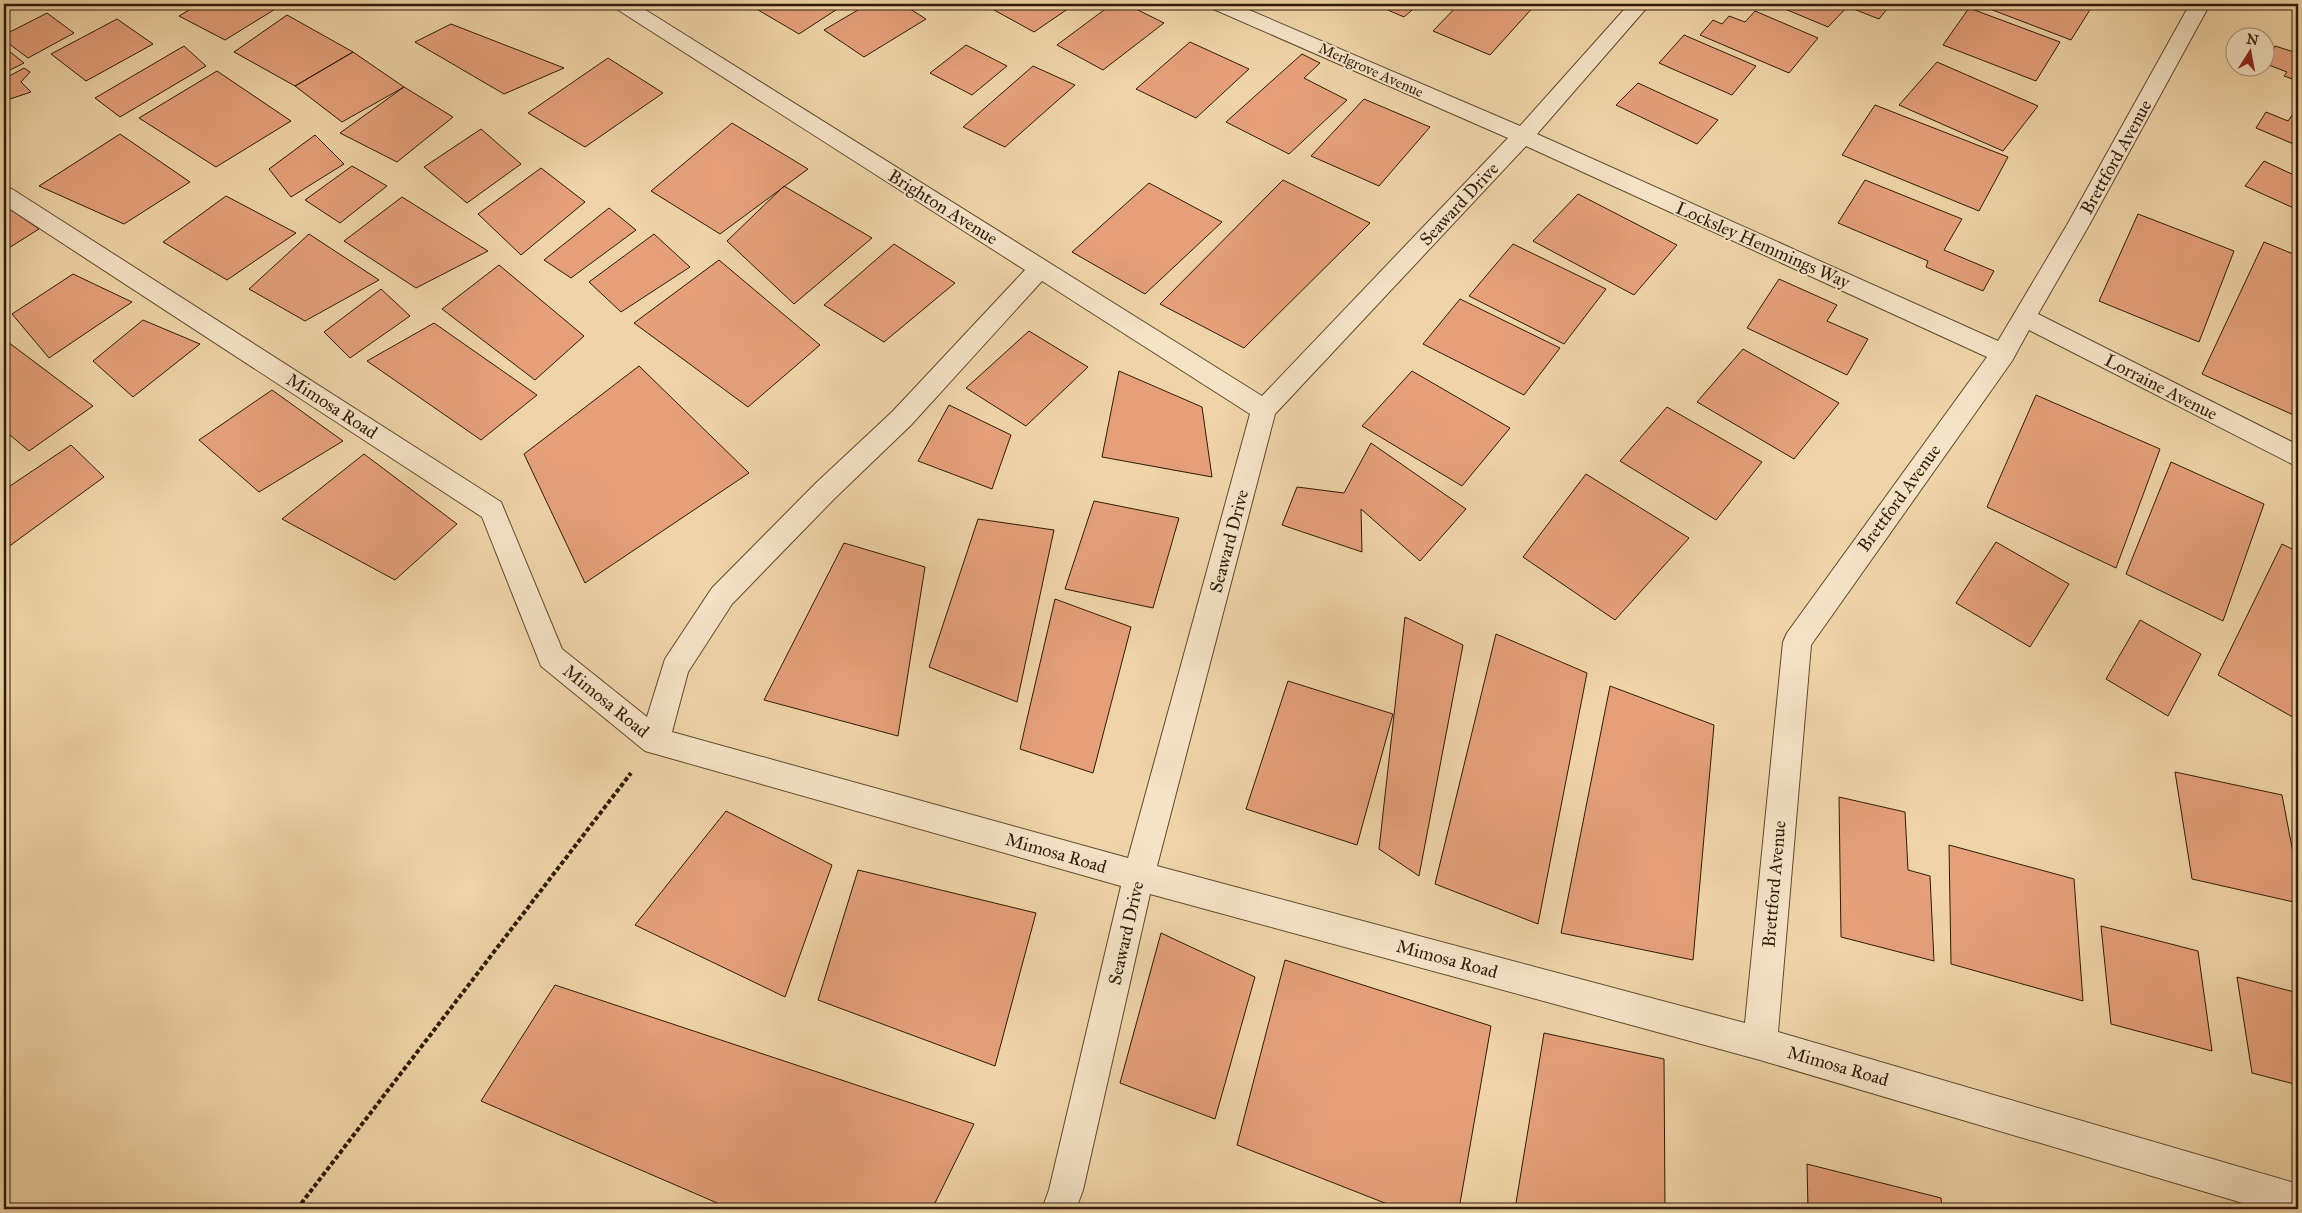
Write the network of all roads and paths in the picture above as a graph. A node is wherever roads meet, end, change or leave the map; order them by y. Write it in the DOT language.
graph roads {
  1 [pos="622,4"];
  2 [pos="1218,4"];
  3 [pos="1640,4"];
  4 [pos="2200,4"];
  5 [pos="1523,136"];
  6 [pos="4,195"];
  7 [pos="1040,268"];
  8 [pos="2024,317"];
  9 [pos="2003,354"];
  10 [pos="1264,410"];
  11 [pos="2298,457"];
  12 [pos="655,741"];
  13 [pos="1138,876"];
  14 [pos="1760,1043"];
  15 [pos="2298,1202"];
  16 [pos="297,1209"];
  17 [pos="1059,1209"];
  1 -- 7 [label="street, Brighton Avenue"];
  2 -- 5 [label="street, Merlgrove Avenue"];
  3 -- 5 [label="street, Seaward Drive"];
  4 -- 8 [label="street, Brettford Avenue"];
  5 -- 9 [label="street, Locksley Hemmings Way"];
  5 -- 10 [label="street, Seaward Drive"];
  6 -- 12 [label="street, Mimosa Road"];
  7 -- 10 [label="street, Brighton Avenue"];
  7 -- 12 [label="street"];
  8 -- 9 [label="street, Brettford Avenue"];
  8 -- 11 [label="street, Lorraine Avenue"];
  9 -- 14 [label="street, Brettford Avenue"];
  10 -- 13 [label="street, Seaward Drive"];
  12 -- 13 [label="street, Mimosa Road"];
  12 -- 16 [label="path"];
  13 -- 14 [label="street, Mimosa Road"];
  13 -- 17 [label="street, Seaward Drive"];
  14 -- 15 [label="street, Mimosa Road"];
}
